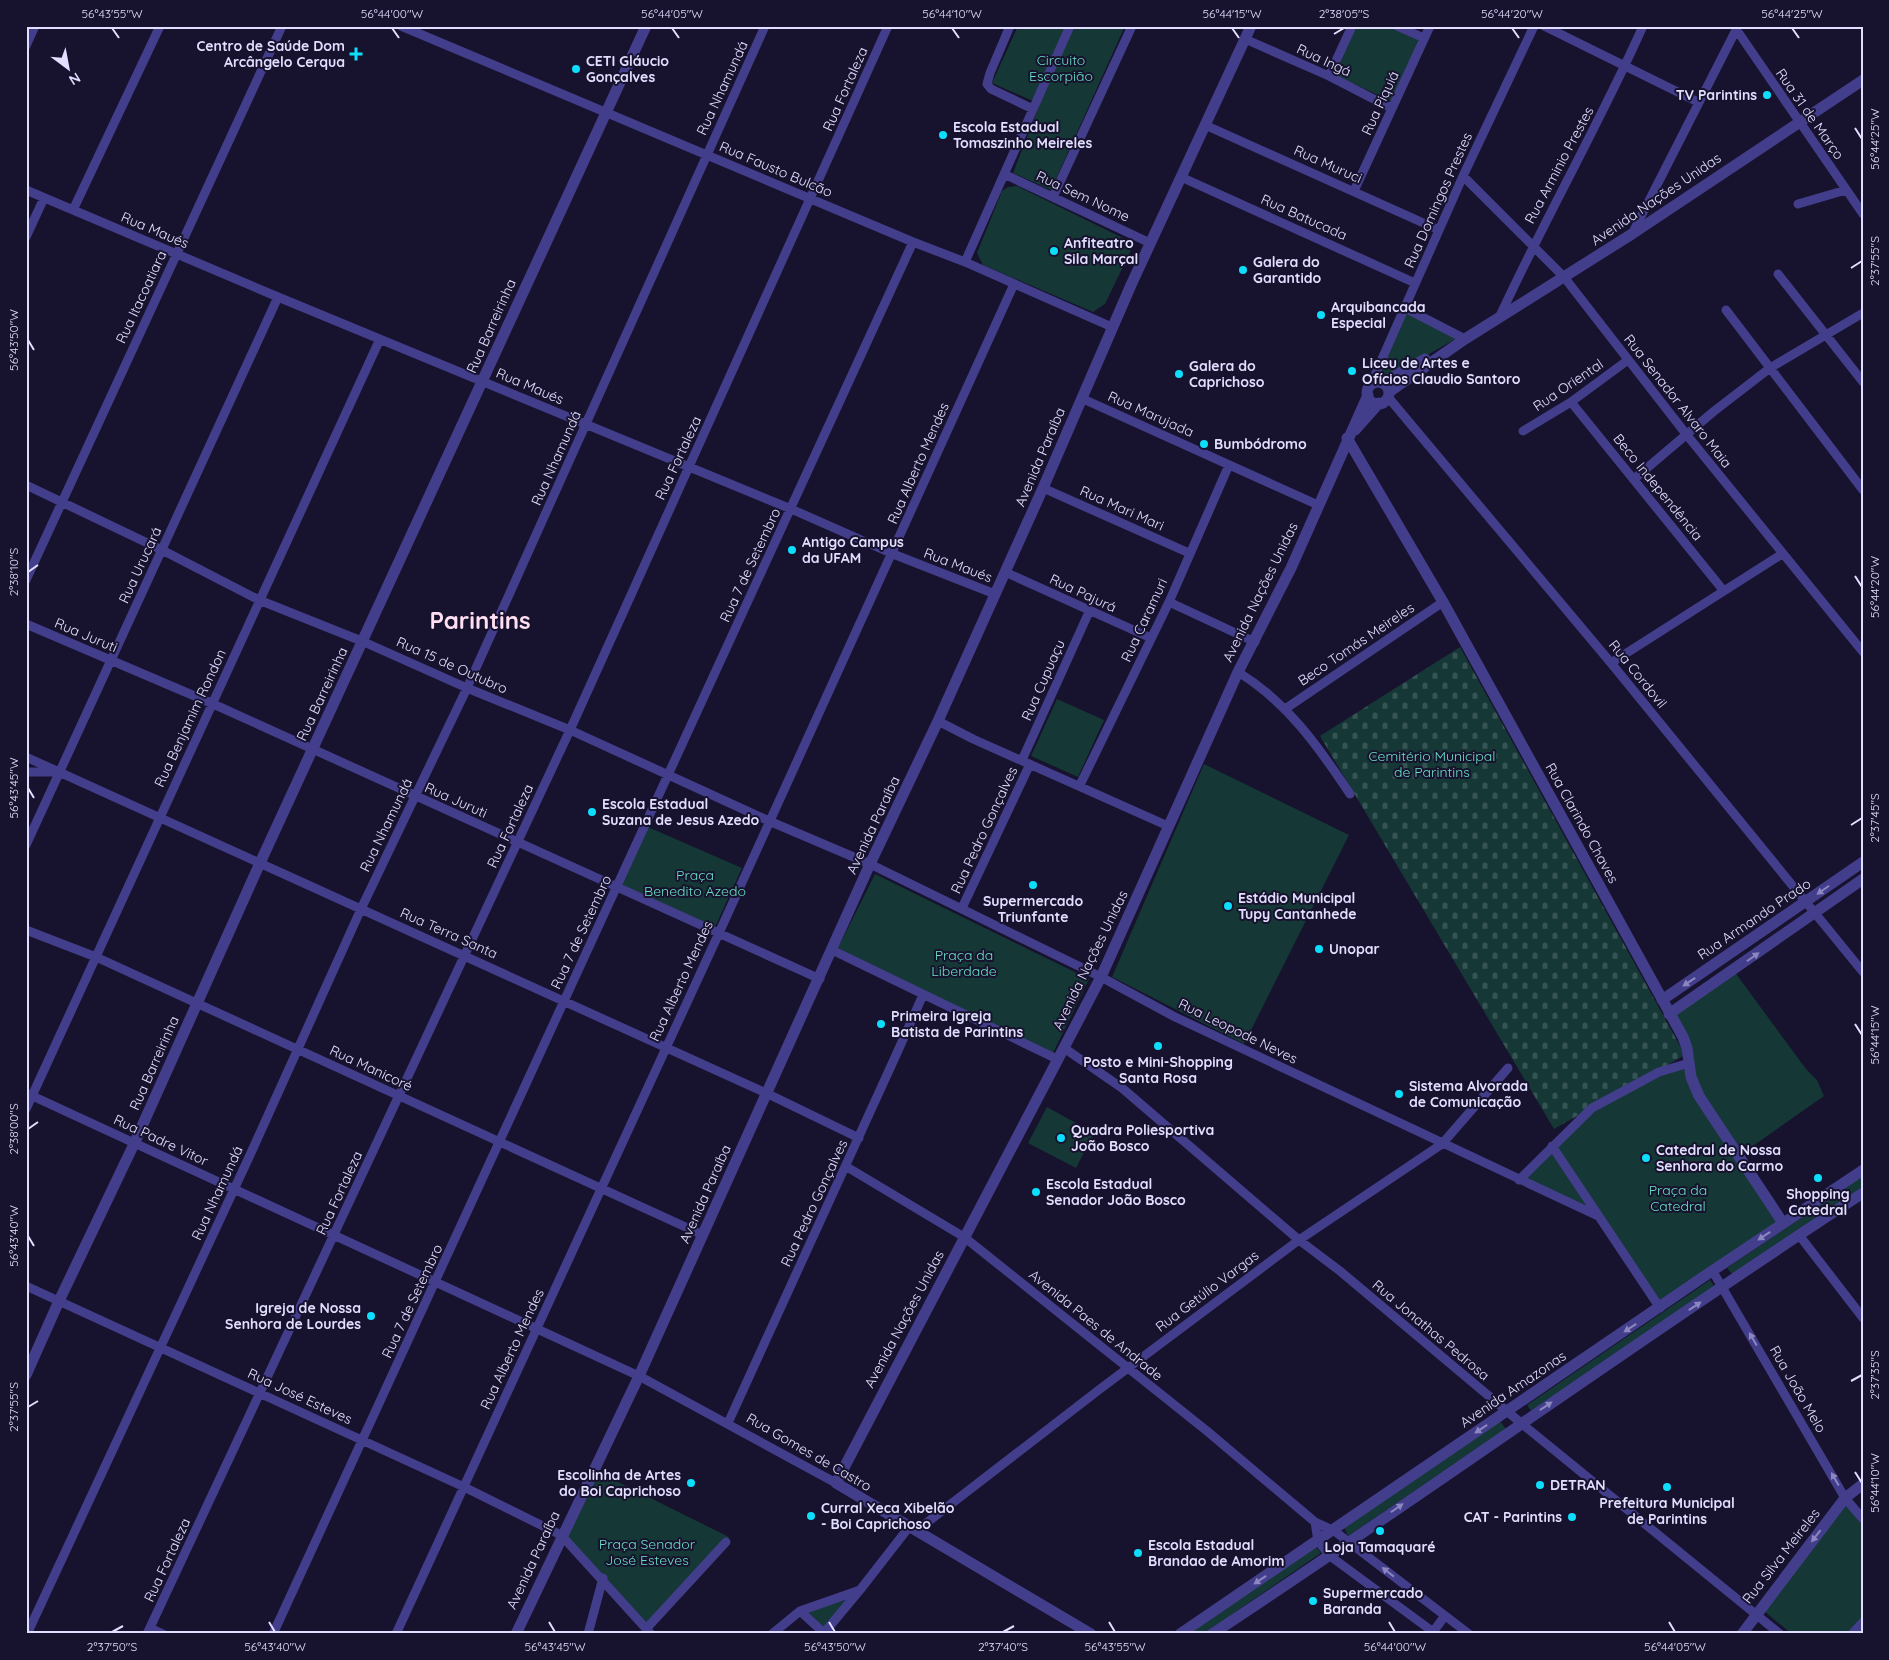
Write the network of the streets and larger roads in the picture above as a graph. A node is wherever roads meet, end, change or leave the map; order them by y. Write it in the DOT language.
graph roads {
  1 [pos="35,26"];
  2 [pos="160,26"];
  3 [pos="282,26"];
  4 [pos="401,26"];
  5 [pos="646,26"];
  6 [pos="766,26"];
  7 [pos="888,26"];
  8 [pos="1010,26"];
  9 [pos="1070,26"];
  10 [pos="1132,26"];
  11 [pos="1251,26"];
  12 [pos="1352,26"];
  13 [pos="1398,26"];
  14 [pos="1430,26"];
  15 [pos="1534,26"];
  16 [pos="1544,26"];
  17 [pos="1643,26"];
  18 [pos="1737,28"];
  19 [pos="1424,38"];
  20 [pos="1245,39"];
  21 [pos="26,46"];
  22 [pos="1626,65"];
  23 [pos="1330,76"];
  24 [pos="1863,80"];
  25 [pos="1698,102"];
  26 [pos="1391,108"];
  27 [pos="1033,109"];
  28 [pos="607,112"];
  29 [pos="1799,121"];
  30 [pos="1205,125"];
  31 [pos="707,154"];
  32 [pos="1004,174"];
  33 [pos="1464,176"];
  34 [pos="1181,177"];
  35 [pos="26,190"];
  36 [pos="1846,190"];
  37 [pos="1354,191"];
  38 [pos="1053,197"];
  39 [pos="44,198"];
  40 [pos="812,199"];
  41 [pos="1798,204"];
  42 [pos="73,210"];
  43 [pos="1863,214"];
  44 [pos="1439,230"];
  45 [pos="1632,234"];
  46 [pos="26,237"];
  47 [pos="913,242"];
  48 [pos="1150,243"];
  49 [pos="1533,245"];
  50 [pos="176,254"];
  51 [pos="964,262"];
  52 [pos="1778,274"];
  53 [pos="1564,277"];
  54 [pos="1415,283"];
  55 [pos="1014,284"];
  56 [pos="278,297"];
  57 [pos="1405,308"];
  58 [pos="1726,310"];
  59 [pos="1863,313"];
  60 [pos="1500,316"];
  61 [pos="1112,327"];
  62 [pos="1826,335"];
  63 [pos="380,339"];
  64 [pos="1465,339"];
  65 [pos="1628,360"];
  66 [pos="1770,368"];
  67 [pos="482,380"];
  68 [pos="1863,382"];
  69 [pos="1382,383"];
  70 [pos="1369,391"];
  71 [pos="1081,398"];
  72 [pos="1385,398"];
  73 [pos="1571,402"];
  74 [pos="586,424"];
  75 [pos="1523,431"];
  76 [pos="1686,434"];
  77 [pos="1347,438"];
  78 [pos="1229,465"];
  79 [pos="689,467"];
  80 [pos="1634,479"];
  81 [pos="26,485"];
  82 [pos="1043,488"];
  83 [pos="1863,490"];
  84 [pos="63,501"];
  85 [pos="1318,505"];
  86 [pos="791,509"];
  87 [pos="162,550"];
  88 [pos="1189,553"];
  89 [pos="892,554"];
  90 [pos="1782,554"];
  91 [pos="1005,572"];
  92 [pos="26,580"];
  93 [pos="1723,590"];
  94 [pos="995,594"];
  95 [pos="259,600"];
  96 [pos="1169,602"];
  97 [pos="1443,602"];
  98 [pos="1089,612"];
  99 [pos="26,624"];
  100 [pos="1151,638"];
  101 [pos="364,642"];
  102 [pos="1255,642"];
  103 [pos="1863,652"];
  104 [pos="111,660"];
  105 [pos="1611,663"];
  106 [pos="1238,672"];
  107 [pos="467,688"];
  108 [pos="212,703"];
  109 [pos="1285,708"];
  110 [pos="938,721"];
  111 [pos="570,730"];
  112 [pos="313,749"];
  113 [pos="26,757"];
  114 [pos="1026,762"];
  115 [pos="26,772"];
  116 [pos="58,773"];
  117 [pos="668,773"];
  118 [pos="1080,785"];
  119 [pos="1350,794"];
  120 [pos="415,797"];
  121 [pos="161,817"];
  122 [pos="769,821"];
  123 [pos="1168,826"];
  124 [pos="517,842"];
  125 [pos="26,844"];
  126 [pos="1863,862"];
  127 [pos="260,863"];
  128 [pos="870,864"];
  129 [pos="1863,880"];
  130 [pos="617,887"];
  131 [pos="1806,902"];
  132 [pos="962,908"];
  133 [pos="361,909"];
  134 [pos="1816,913"];
  135 [pos="26,930"];
  136 [pos="719,933"];
  137 [pos="832,950"];
  138 [pos="465,956"];
  139 [pos="96,957"];
  140 [pos="1863,972"];
  141 [pos="1101,977"];
  142 [pos="820,979"];
  143 [pos="923,995"];
  144 [pos="1662,1000"];
  145 [pos="564,1001"];
  146 [pos="196,1004"];
  147 [pos="1669,1014"];
  148 [pos="665,1048"];
  149 [pos="1064,1048"];
  150 [pos="298,1049"];
  151 [pos="1057,1060"];
  152 [pos="1689,1063"];
  153 [pos="1508,1068"];
  154 [pos="766,1093"];
  155 [pos="29,1094"];
  156 [pos="399,1096"];
  157 [pos="26,1109"];
  158 [pos="859,1138"];
  159 [pos="498,1142"];
  160 [pos="134,1144"];
  161 [pos="1442,1144"];
  162 [pos="1552,1146"];
  163 [pos="847,1167"];
  164 [pos="1863,1170"];
  165 [pos="1519,1180"];
  166 [pos="602,1188"];
  167 [pos="234,1189"];
  168 [pos="1863,1193"];
  169 [pos="1598,1216"];
  170 [pos="1783,1223"];
  171 [pos="703,1235"];
  172 [pos="1799,1235"];
  173 [pos="335,1236"];
  174 [pos="964,1237"];
  175 [pos="1299,1240"];
  176 [pos="1712,1270"];
  177 [pos="436,1281"];
  178 [pos="26,1286"];
  179 [pos="1723,1287"];
  180 [pos="58,1301"];
  181 [pos="1660,1308"];
  182 [pos="1863,1318"];
  183 [pos="538,1328"];
  184 [pos="160,1348"];
  185 [pos="1128,1368"];
  186 [pos="26,1375"];
  187 [pos="638,1376"];
  188 [pos="261,1393"];
  189 [pos="1507,1411"];
  190 [pos="728,1423"];
  191 [pos="1521,1423"];
  192 [pos="363,1440"];
  193 [pos="836,1483"];
  194 [pos="1863,1484"];
  195 [pos="464,1487"];
  196 [pos="1846,1498"];
  197 [pos="1863,1519"];
  198 [pos="1315,1522"];
  199 [pos="912,1529"];
  200 [pos="1333,1530"];
  201 [pos="561,1535"];
  202 [pos="1318,1541"];
  203 [pos="726,1542"];
  204 [pos="1349,1542"];
  205 [pos="1330,1556"];
  206 [pos="602,1578"];
  207 [pos="860,1590"];
  208 [pos="800,1611"];
  209 [pos="1756,1614"];
  210 [pos="1444,1617"];
  211 [pos="1863,1622"];
  212 [pos="149,1631"];
  213 [pos="648,1631"];
  214 [pos="1435,1633"];
  215 [pos="28,1634"];
  216 [pos="163,1634"];
  217 [pos="273,1634"];
  218 [pos="396,1634"];
  219 [pos="516,1634"];
  220 [pos="588,1634"];
  221 [pos="772,1634"];
  222 [pos="1091,1634"];
  223 [pos="1180,1634"];
  224 [pos="1212,1634"];
  225 [pos="1469,1634"];
  226 [pos="1742,1634"];
  227 [pos="1780,1634"];
  228 [pos="1852,1634"];
  1 -- 21 [label="street"];
  2 -- 42 [label="street"];
  3 -- 50 [label="street, Rua Itacoatiara"];
  4 -- 28 [label="street, Rua Fausto Bulcão"];
  5 -- 28 [label="street, Rua Barreirinha"];
  6 -- 31 [label="street, Rua Nhamundá"];
  7 -- 40 [label="street, Rua Fortaleza"];
  8 -- 27 [label="street"];
  9 -- 27 [label="street"];
  10 -- 38 [label="street"];
  11 -- 20 [label="street, Avenida Paraíba"];
  12 -- 23 [label="street"];
  13 -- 19 [label="street"];
  14 -- 19 [label="street, Rua Piquiá"];
  15 -- 33 [label="street, Rua Domingos Prestes"];
  16 -- 22 [label="street"];
  17 -- 22 [label="street, Rua Arminio Prestes"];
  18 -- 25 [label="street"];
  18 -- 29 [label="street, Rua 31 de Março"];
  19 -- 26 [label="street, Rua Piquiá"];
  20 -- 23 [label="street, Rua Ingá"];
  20 -- 30 [label="street, Avenida Paraíba"];
  22 -- 25 [label="street"];
  22 -- 49 [label="street, Rua Arminio Prestes"];
  23 -- 26 [label="street, Rua Ingá"];
  24 -- 29 [label="street, Avenida Nações Unidas"];
  25 -- 45 [label="street"];
  26 -- 37 [label="street, Rua Piquiá"];
  27 -- 32 [label="street"];
  28 -- 31 [label="street, Rua Fausto Bulcão"];
  28 -- 67 [label="street, Rua Barreirinha"];
  29 -- 36 [label="street, Rua 31 de Março"];
  29 -- 45 [label="street, Avenida Nações Unidas"];
  30 -- 34 [label="street, Avenida Paraíba"];
  30 -- 37 [label="street, Rua Muruci"];
  31 -- 40 [label="street, Rua Fausto Bulcão"];
  31 -- 74 [label="street, Rua Nhamundá"];
  32 -- 38 [label="street, Rua Sem Nome"];
  32 -- 51 [label="street"];
  33 -- 44 [label="street, Rua Domingos Prestes"];
  33 -- 49 [label="street, Rua Senador Alvaro Maia"];
  34 -- 48 [label="street, Avenida Paraíba"];
  34 -- 54 [label="street, Rua Batucada"];
  35 -- 39 [label="street, Rua Maués"];
  36 -- 41 [label="street"];
  36 -- 43 [label="street, Rua 31 de Março"];
  37 -- 44 [label="street, Rua Muruci"];
  38 -- 48 [label="street, Rua Sem Nome"];
  39 -- 42 [label="street, Rua Maués"];
  39 -- 46 [label="street"];
  40 -- 47 [label="street, Rua Fausto Bulcão"];
  40 -- 79 [label="street, Rua Fortaleza"];
  42 -- 50 [label="street, Rua Maués"];
  44 -- 54 [label="street, Rua Domingos Prestes"];
  45 -- 53 [label="street, Avenida Nações Unidas"];
  47 -- 51 [label="street, Rua Fausto Bulcão"];
  47 -- 86 [label="street, Rua 7 de Setembro"];
  48 -- 61 [label="street, Avenida Paraíba"];
  49 -- 53 [label="street, Rua Senador Alvaro Maia"];
  49 -- 60 [label="street, Rua Arminio Prestes"];
  50 -- 56 [label="street, Rua Maués"];
  50 -- 84 [label="street, Rua Itacoatiara"];
  51 -- 55 [label="street, Rua Fausto Bulcão"];
  52 -- 62 [label="street"];
  53 -- 60 [label="street, Avenida Nações Unidas"];
  53 -- 65 [label="street, Rua Senador Alvaro Maia"];
  54 -- 57 [label="street, Rua Domingos Prestes"];
  55 -- 61 [label="street, Rua Fausto Bulcão"];
  55 -- 89 [label="street, Rua Alberto Mendes"];
  56 -- 63 [label="street, Rua Maués"];
  56 -- 87 [label="street, Rua Urucará"];
  57 -- 64 [label="street"];
  57 -- 70 [label="street, Rua Domingos Prestes"];
  58 -- 66 [label="street"];
  59 -- 62 [label="street"];
  60 -- 64 [label="street, Avenida Nações Unidas"];
  61 -- 71 [label="street, Avenida Paraíba"];
  62 -- 66 [label="street"];
  62 -- 68 [label="street"];
  63 -- 67 [label="street, Rua Maués"];
  63 -- 95 [label="street, Rua Benjamim Rondon"];
  64 -- 69 [label="street, Avenida Nações Unidas"];
  64 -- 72 [label="street, Avenida Nações Unidas"];
  65 -- 73 [label="street, Rua Oriental"];
  65 -- 76 [label="street, Rua Senador Alvaro Maia"];
  66 -- 76 [label="street"];
  66 -- 83 [label="street"];
  67 -- 74 [label="street, Rua Maués"];
  67 -- 101 [label="street, Rua Barreirinha"];
  69 -- 70 [label="street, Avenida Nações Unidas"];
  69 -- 72 [label="street"];
  70 -- 72 [label="street"];
  70 -- 77 [label="street, Avenida Nações Unidas"];
  71 -- 78 [label="street, Rua Marujada"];
  71 -- 82 [label="street, Avenida Paraíba"];
  72 -- 77 [label="street, Avenida Nações Unidas"];
  72 -- 105 [label="street, Rua Cordovil"];
  73 -- 75 [label="street, Rua Oriental"];
  73 -- 80 [label="street, Beco Independência"];
  74 -- 79 [label="street, Rua Maués"];
  74 -- 107 [label="street, Rua Nhamundá"];
  76 -- 80 [label="street"];
  76 -- 90 [label="street, Rua Senador Alvaro Maia"];
  77 -- 85 [label="street, Avenida Nações Unidas"];
  77 -- 97 [label="street, Rua Clarindo Chaves"];
  78 -- 85 [label="street, Rua Marujada"];
  78 -- 88 [label="street, Rua Caramuri"];
  79 -- 86 [label="street, Rua Maués"];
  79 -- 111 [label="street, Rua Fortaleza"];
  80 -- 93 [label="street, Beco Independência"];
  81 -- 84 [label="street, Rua 15 de Outubro"];
  82 -- 88 [label="street, Rua Mari Mari"];
  82 -- 91 [label="street, Avenida Paraíba"];
  84 -- 87 [label="street, Rua 15 de Outubro"];
  84 -- 92 [label="street, Rua Itacoatiara"];
  85 -- 102 [label="street, Avenida Nações Unidas"];
  86 -- 89 [label="street, Rua Maués"];
  86 -- 117 [label="street, Rua 7 de Setembro"];
  87 -- 95 [label="street, Rua 15 de Outubro"];
  87 -- 104 [label="street, Rua Urucará"];
  88 -- 96 [label="street, Rua Caramuri"];
  89 -- 94 [label="street, Rua Maués"];
  89 -- 122 [label="street, Rua Alberto Mendes"];
  90 -- 93 [label="street"];
  90 -- 103 [label="street, Rua Senador Alvaro Maia"];
  91 -- 94 [label="street, Avenida Paraíba"];
  91 -- 98 [label="street, Rua Pajurá"];
  93 -- 105 [label="street"];
  94 -- 110 [label="street, Avenida Paraíba"];
  95 -- 101 [label="street, Rua 15 de Outubro"];
  95 -- 108 [label="street, Rua Benjamim Rondon"];
  96 -- 100 [label="street, Rua Caramuri"];
  96 -- 102 [label="street"];
  97 -- 109 [label="street, Beco Tomás Meireles"];
  97 -- 144 [label="street, Rua Clarindo Chaves"];
  98 -- 100 [label="street, Rua Pajurá"];
  98 -- 114 [label="street, Rua Cupuaçu"];
  99 -- 104 [label="street, Rua Juruti"];
  100 -- 118 [label="street, Rua Caramuri"];
  101 -- 107 [label="street, Rua 15 de Outubro"];
  101 -- 112 [label="street, Rua Barreirinha"];
  102 -- 106 [label="street, Avenida Nações Unidas"];
  104 -- 108 [label="street, Rua Juruti"];
  104 -- 116 [label="street, Rua Urucará"];
  105 -- 131 [label="street, Rua Cordovil"];
  106 -- 109 [label="street"];
  106 -- 123 [label="street, Avenida Nações Unidas"];
  107 -- 111 [label="street, Rua 15 de Outubro"];
  107 -- 120 [label="street, Rua Nhamundá"];
  108 -- 112 [label="street, Rua Juruti"];
  108 -- 121 [label="street, Rua Benjamim Rondon"];
  109 -- 119 [label="street"];
  110 -- 114 [label="street"];
  110 -- 128 [label="street, Avenida Paraíba"];
  111 -- 117 [label="street, Rua 15 de Outubro"];
  111 -- 124 [label="street, Rua Fortaleza"];
  112 -- 120 [label="street, Rua Juruti"];
  112 -- 127 [label="street, Rua Barreirinha"];
  113 -- 116 [label="street, Rua Terra Santa"];
  114 -- 118 [label="street"];
  114 -- 132 [label="street, Rua Pedro Gonçalves"];
  115 -- 116 [label="street"];
  116 -- 121 [label="street, Rua Terra Santa"];
  116 -- 125 [label="street, Rua Urucará"];
  117 -- 122 [label="street, Rua 15 de Outubro"];
  117 -- 130 [label="street, Rua 7 de Setembro"];
  118 -- 123 [label="street"];
  120 -- 124 [label="street, Rua Juruti"];
  120 -- 133 [label="street, Rua Nhamundá"];
  121 -- 127 [label="street, Rua Terra Santa"];
  121 -- 139 [label="street, Rua Benjamim Rondon"];
  122 -- 128 [label="street, Rua 15 de Outubro"];
  122 -- 136 [label="street, Rua Alberto Mendes"];
  123 -- 141 [label="street, Avenida Nações Unidas"];
  124 -- 130 [label="street, Rua Juruti"];
  124 -- 138 [label="street, Rua Fortaleza"];
  126 -- 131 [label="street, Rua Armando Prado, one-way"];
  127 -- 133 [label="street, Rua Terra Santa"];
  127 -- 146 [label="street, Rua Barreirinha"];
  128 -- 132 [label="street, Rua Leopode Neves"];
  128 -- 137 [label="street, Avenida Paraíba"];
  129 -- 134 [label="street"];
  130 -- 136 [label="street, Rua Juruti"];
  130 -- 145 [label="street, Rua 7 de Setembro"];
  131 -- 134 [label="street, Rua Cordovil"];
  131 -- 144 [label="street, Rua Armando Prado, one-way"];
  132 -- 141 [label="street, Rua Leopode Neves"];
  133 -- 138 [label="street, Rua Terra Santa"];
  133 -- 150 [label="street, Rua Nhamundá"];
  134 -- 140 [label="street, Rua Cordovil"];
  147 -- 134 [label="street, one-way"];
  135 -- 139 [label="street, Rua Manicoré"];
  136 -- 142 [label="street, Rua Juruti"];
  136 -- 148 [label="street, Rua Alberto Mendes"];
  137 -- 142 [label="street, Avenida Paraíba"];
  137 -- 143 [label="street"];
  138 -- 145 [label="street, Rua Terra Santa"];
  138 -- 156 [label="street, Rua Fortaleza"];
  139 -- 146 [label="street, Rua Manicoré"];
  139 -- 155 [label="street, Rua Benjamim Rondon"];
  141 -- 149 [label="street, Avenida Nações Unidas"];
  141 -- 161 [label="street, Rua Leopode Neves"];
  142 -- 154 [label="street, Avenida Paraíba"];
  143 -- 151 [label="street"];
  143 -- 158 [label="street, Rua Pedro Gonçalves"];
  144 -- 147 [label="street, Rua Clarindo Chaves"];
  145 -- 148 [label="street, Rua Terra Santa"];
  145 -- 159 [label="street, Rua 7 de Setembro"];
  146 -- 150 [label="street, Rua Manicoré"];
  146 -- 160 [label="street, Rua Barreirinha"];
  147 -- 152 [label="street, Rua Clarindo Chaves"];
  148 -- 154 [label="street, Rua Terra Santa"];
  148 -- 166 [label="street, Rua Alberto Mendes"];
  149 -- 151 [label="street, Avenida Nações Unidas"];
  149 -- 175 [label="street, Rua Jonathas Pedrosa"];
  150 -- 156 [label="street, Rua Manicoré"];
  150 -- 167 [label="street, Rua Nhamundá"];
  151 -- 174 [label="street, Avenida Nações Unidas"];
  152 -- 162 [label="street"];
  152 -- 170 [label="street, Rua Clarindo Chaves"];
  153 -- 161 [label="street, Rua Getúlio Vargas"];
  154 -- 158 [label="street, Rua Terra Santa"];
  154 -- 171 [label="street, Avenida Paraíba"];
  155 -- 157 [label="street, Rua Benjamim Rondon"];
  155 -- 160 [label="street, Rua Padre Vitor"];
  156 -- 159 [label="street, Rua Manicoré"];
  156 -- 173 [label="street, Rua Fortaleza"];
  158 -- 163 [label="street, Rua Pedro Gonçalves"];
  159 -- 166 [label="street, Rua Manicoré"];
  159 -- 177 [label="street, Rua 7 de Setembro"];
  160 -- 167 [label="street, Rua Padre Vitor"];
  160 -- 180 [label="street, Rua Barreirinha"];
  161 -- 165 [label="street, Rua Leopode Neves"];
  161 -- 175 [label="street, Rua Getúlio Vargas"];
  162 -- 165 [label="street"];
  162 -- 169 [label="street"];
  163 -- 174 [label="street, Avenida Paes de Andrade"];
  163 -- 190 [label="street, Rua Pedro Gonçalves"];
  164 -- 170 [label="street, Avenida Amazonas"];
  165 -- 169 [label="street, Rua Leopode Neves"];
  166 -- 171 [label="street, Rua Manicoré"];
  166 -- 183 [label="street, Rua Alberto Mendes"];
  167 -- 173 [label="street, Rua Padre Vitor"];
  167 -- 184 [label="street, Rua Nhamundá"];
  168 -- 172 [label="street"];
  169 -- 181 [label="street"];
  170 -- 176 [label="street, Avenida Amazonas, one-way"];
  171 -- 187 [label="street, Avenida Paraíba"];
  172 -- 179 [label="street"];
  172 -- 182 [label="street"];
  173 -- 177 [label="street, Rua Padre Vitor"];
  173 -- 188 [label="street, Rua Fortaleza"];
  174 -- 185 [label="street, Avenida Paes de Andrade"];
  174 -- 193 [label="street, Avenida Nações Unidas"];
  175 -- 185 [label="street, Rua Getúlio Vargas"];
  175 -- 189 [label="street, Rua Jonathas Pedrosa"];
  176 -- 179 [label="street, Rua João Melo"];
  176 -- 181 [label="street, Avenida Amazonas"];
  177 -- 183 [label="street, Rua Padre Vitor"];
  177 -- 192 [label="street, Rua 7 de Setembro"];
  178 -- 180 [label="street, Rua José Esteves"];
  191 -- 179 [label="street, one-way"];
  196 -- 179 [label="street, Rua João Melo, one-way"];
  180 -- 184 [label="street, Rua José Esteves"];
  180 -- 186 [label="street, Rua Barreirinha"];
  181 -- 189 [label="street, Avenida Amazonas, one-way"];
  183 -- 187 [label="street, Rua Padre Vitor"];
  183 -- 195 [label="street, Rua Alberto Mendes"];
  184 -- 188 [label="street, Rua José Esteves"];
  184 -- 215 [label="street, Rua Nhamundá"];
  185 -- 198 [label="street, Avenida Paes de Andrade"];
  185 -- 199 [label="street, Rua Getúlio Vargas"];
  187 -- 190 [label="street, Rua Gomes de Castro"];
  187 -- 201 [label="street, Avenida Paraíba"];
  188 -- 192 [label="street, Rua José Esteves"];
  188 -- 212 [label="street, Rua Fortaleza"];
  189 -- 191 [label="street, Rua Jonathas Pedrosa"];
  189 -- 200 [label="street, Avenida Amazonas, one-way"];
  190 -- 193 [label="street, Rua Gomes de Castro"];
  204 -- 191 [label="street, one-way"];
  191 -- 209 [label="street, Rua Jonathas Pedrosa"];
  192 -- 195 [label="street, Rua José Esteves"];
  192 -- 217 [label="street, Rua 7 de Setembro"];
  193 -- 199 [label="street, Rua Gomes de Castro"];
  194 -- 196 [label="street, Rua Silva Meireles"];
  195 -- 201 [label="street, Rua José Esteves"];
  195 -- 218 [label="street, Rua Alberto Mendes"];
  196 -- 197 [label="street, Rua João Melo"];
  196 -- 209 [label="street, Rua Silva Meireles, one-way"];
  198 -- 200 [label="street, Avenida Paes de Andrade"];
  198 -- 202 [label="street"];
  199 -- 207 [label="street, Rua Getúlio Vargas"];
  199 -- 222 [label="street, Rua Gomes de Castro"];
  200 -- 202 [label="street, Avenida Amazonas"];
  200 -- 204 [label="street, Avenida Paes de Andrade"];
  201 -- 206 [label="street"];
  201 -- 219 [label="street, Avenida Paraíba"];
  202 -- 205 [label="street"];
  202 -- 223 [label="street, Avenida Amazonas, one-way"];
  203 -- 213 [label="street"];
  204 -- 205 [label="street"];
  210 -- 204 [label="street, Avenida Paes de Andrade, one-way"];
  205 -- 214 [label="street"];
  205 -- 224 [label="street"];
  206 -- 213 [label="street"];
  206 -- 220 [label="street"];
  207 -- 208 [label="street"];
  207 -- 208 [label="street, Rua Getúlio Vargas"];
  208 -- 221 [label="street"];
  209 -- 226 [label="street, Rua Silva Meireles"];
  209 -- 227 [label="street, Rua Jonathas Pedrosa"];
  210 -- 214 [label="street"];
  210 -- 225 [label="street, Avenida Paes de Andrade"];
  211 -- 228 [label="street"];
  212 -- 216 [label="street"];
}
